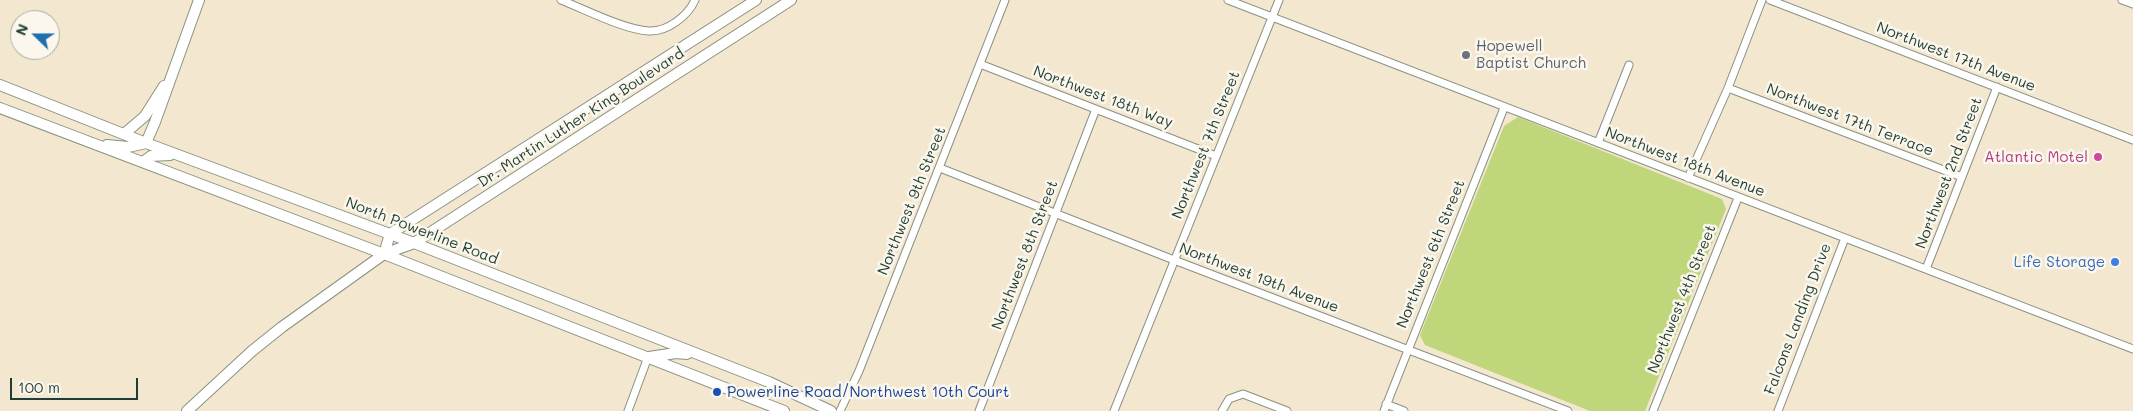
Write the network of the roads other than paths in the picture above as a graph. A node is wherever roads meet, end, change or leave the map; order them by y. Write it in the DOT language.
graph roads {
  1 [pos="199,0"];
  2 [pos="561,0"];
  3 [pos="695,0"];
  4 [pos="756,0"];
  5 [pos="791,0"];
  6 [pos="1005,0"];
  7 [pos="1228,0"];
  8 [pos="1279,0"];
  9 [pos="1762,0"];
  10 [pos="1770,0"];
  11 [pos="2122,0"];
  12 [pos="2133,4"];
  13 [pos="1272,17"];
  14 [pos="980,64"];
  15 [pos="1629,65"];
  16 [pos="170,77"];
  17 [pos="0,85"];
  18 [pos="1996,87"];
  19 [pos="1728,88"];
  20 [pos="0,108"];
  21 [pos="1504,108"];
  22 [pos="1096,109"];
  23 [pos="124,134"];
  24 [pos="2133,140"];
  25 [pos="94,143"];
  26 [pos="146,143"];
  27 [pos="1598,143"];
  28 [pos="179,155"];
  29 [pos="1216,156"];
  30 [pos="143,162"];
  31 [pos="940,168"];
  32 [pos="1962,177"];
  33 [pos="1688,178"];
  34 [pos="1738,198"];
  35 [pos="1056,214"];
  36 [pos="390,234"];
  37 [pos="1844,238"];
  38 [pos="414,243"];
  39 [pos="384,254"];
  40 [pos="1174,260"];
  41 [pos="1926,269"];
  42 [pos="1408,349"];
  43 [pos="2133,349"];
  44 [pos="698,354"];
  45 [pos="648,357"];
  46 [pos="1385,408"];
  47 [pos="187,411"];
  48 [pos="628,411"];
  49 [pos="784,411"];
  50 [pos="831,411"];
  51 [pos="840,411"];
  52 [pos="979,411"];
  53 [pos="1114,411"];
  54 [pos="1222,411"];
  55 [pos="1288,411"];
  56 [pos="1404,411"];
  57 [pos="1568,411"];
  58 [pos="1653,411"];
  59 [pos="1778,411"];
  1 -- 16 [label="main road"];
  2 -- 3 [label="street"];
  4 -- 36 [label="main road, Dr. Martin Luther King Boulevard"];
  5 -- 38 [label="main road, Dr. Martin Luther King Boulevard"];
  6 -- 14 [label="street, Northwest 9th Street"];
  7 -- 13 [label="street, Northwest 18th Avenue"];
  8 -- 13 [label="street, Northwest 7th Street"];
  9 -- 19 [label="street"];
  10 -- 18 [label="street, Northwest 17th Avenue"];
  11 -- 12 [label="street"];
  13 -- 21 [label="street, Northwest 18th Avenue"];
  13 -- 29 [label="street, Northwest 7th Street"];
  14 -- 22 [label="street, Northwest 18th Way"];
  14 -- 31 [label="street, Northwest 9th Street"];
  15 -- 27 [label="street"];
  16 -- 23 [label="main road"];
  16 -- 26 [label="main road"];
  17 -- 23 [label="main road, North Powerline Road"];
  18 -- 24 [label="street, Northwest 17th Avenue"];
  18 -- 32 [label="street, Northwest 2nd Street"];
  19 -- 32 [label="street, Northwest 17th Terrace"];
  19 -- 33 [label="street"];
  20 -- 25 [label="main road"];
  21 -- 27 [label="street, Northwest 18th Avenue"];
  21 -- 42 [label="street, Northwest 6th Street"];
  22 -- 29 [label="street, Northwest 18th Way"];
  22 -- 35 [label="street, Northwest 8th Street"];
  23 -- 26 [label="main road, North Powerline Road"];
  25 -- 26 [label="main road"];
  25 -- 30 [label="main road"];
  26 -- 28 [label="main road, North Powerline Road"];
  27 -- 33 [label="street, Northwest 18th Avenue"];
  28 -- 30 [label="main road"];
  28 -- 36 [label="main road, North Powerline Road"];
  29 -- 40 [label="street, Northwest 7th Street"];
  30 -- 39 [label="main road"];
  31 -- 35 [label="street, Northwest 19th Avenue"];
  31 -- 51 [label="street, Northwest 9th Street"];
  32 -- 41 [label="street, Northwest 2nd Street"];
  33 -- 34 [label="street, Northwest 18th Avenue"];
  34 -- 37 [label="street, Northwest 18th Avenue"];
  34 -- 58 [label="street, Northwest 4th Street"];
  35 -- 40 [label="street, Northwest 19th Avenue"];
  35 -- 52 [label="street, Northwest 8th Street"];
  36 -- 38 [label="main road, North Powerline Road"];
  36 -- 39 [label="main road"];
  37 -- 41 [label="street, Northwest 18th Avenue"];
  37 -- 59 [label="street, Falcons Landing Drive"];
  38 -- 39 [label="main road, Dr. Martin Luther King Boulevard"];
  38 -- 44 [label="main road, North Powerline Road"];
  39 -- 45 [label="main road"];
  39 -- 47 [label="main road, Dr. Martin Luther King Boulevard"];
  40 -- 42 [label="street, Northwest 19th Avenue"];
  40 -- 53 [label="street, Northwest 7th Street"];
  41 -- 43 [label="street, Northwest 18th Avenue"];
  42 -- 46 [label="street, Northwest 6th Street"];
  42 -- 57 [label="street, Northwest 19th Avenue"];
  44 -- 45 [label="main road"];
  44 -- 50 [label="main road, North Powerline Road"];
  45 -- 48 [label="street"];
  45 -- 49 [label="main road"];
  46 -- 56 [label="street"];
  54 -- 55 [label="street"];
}
